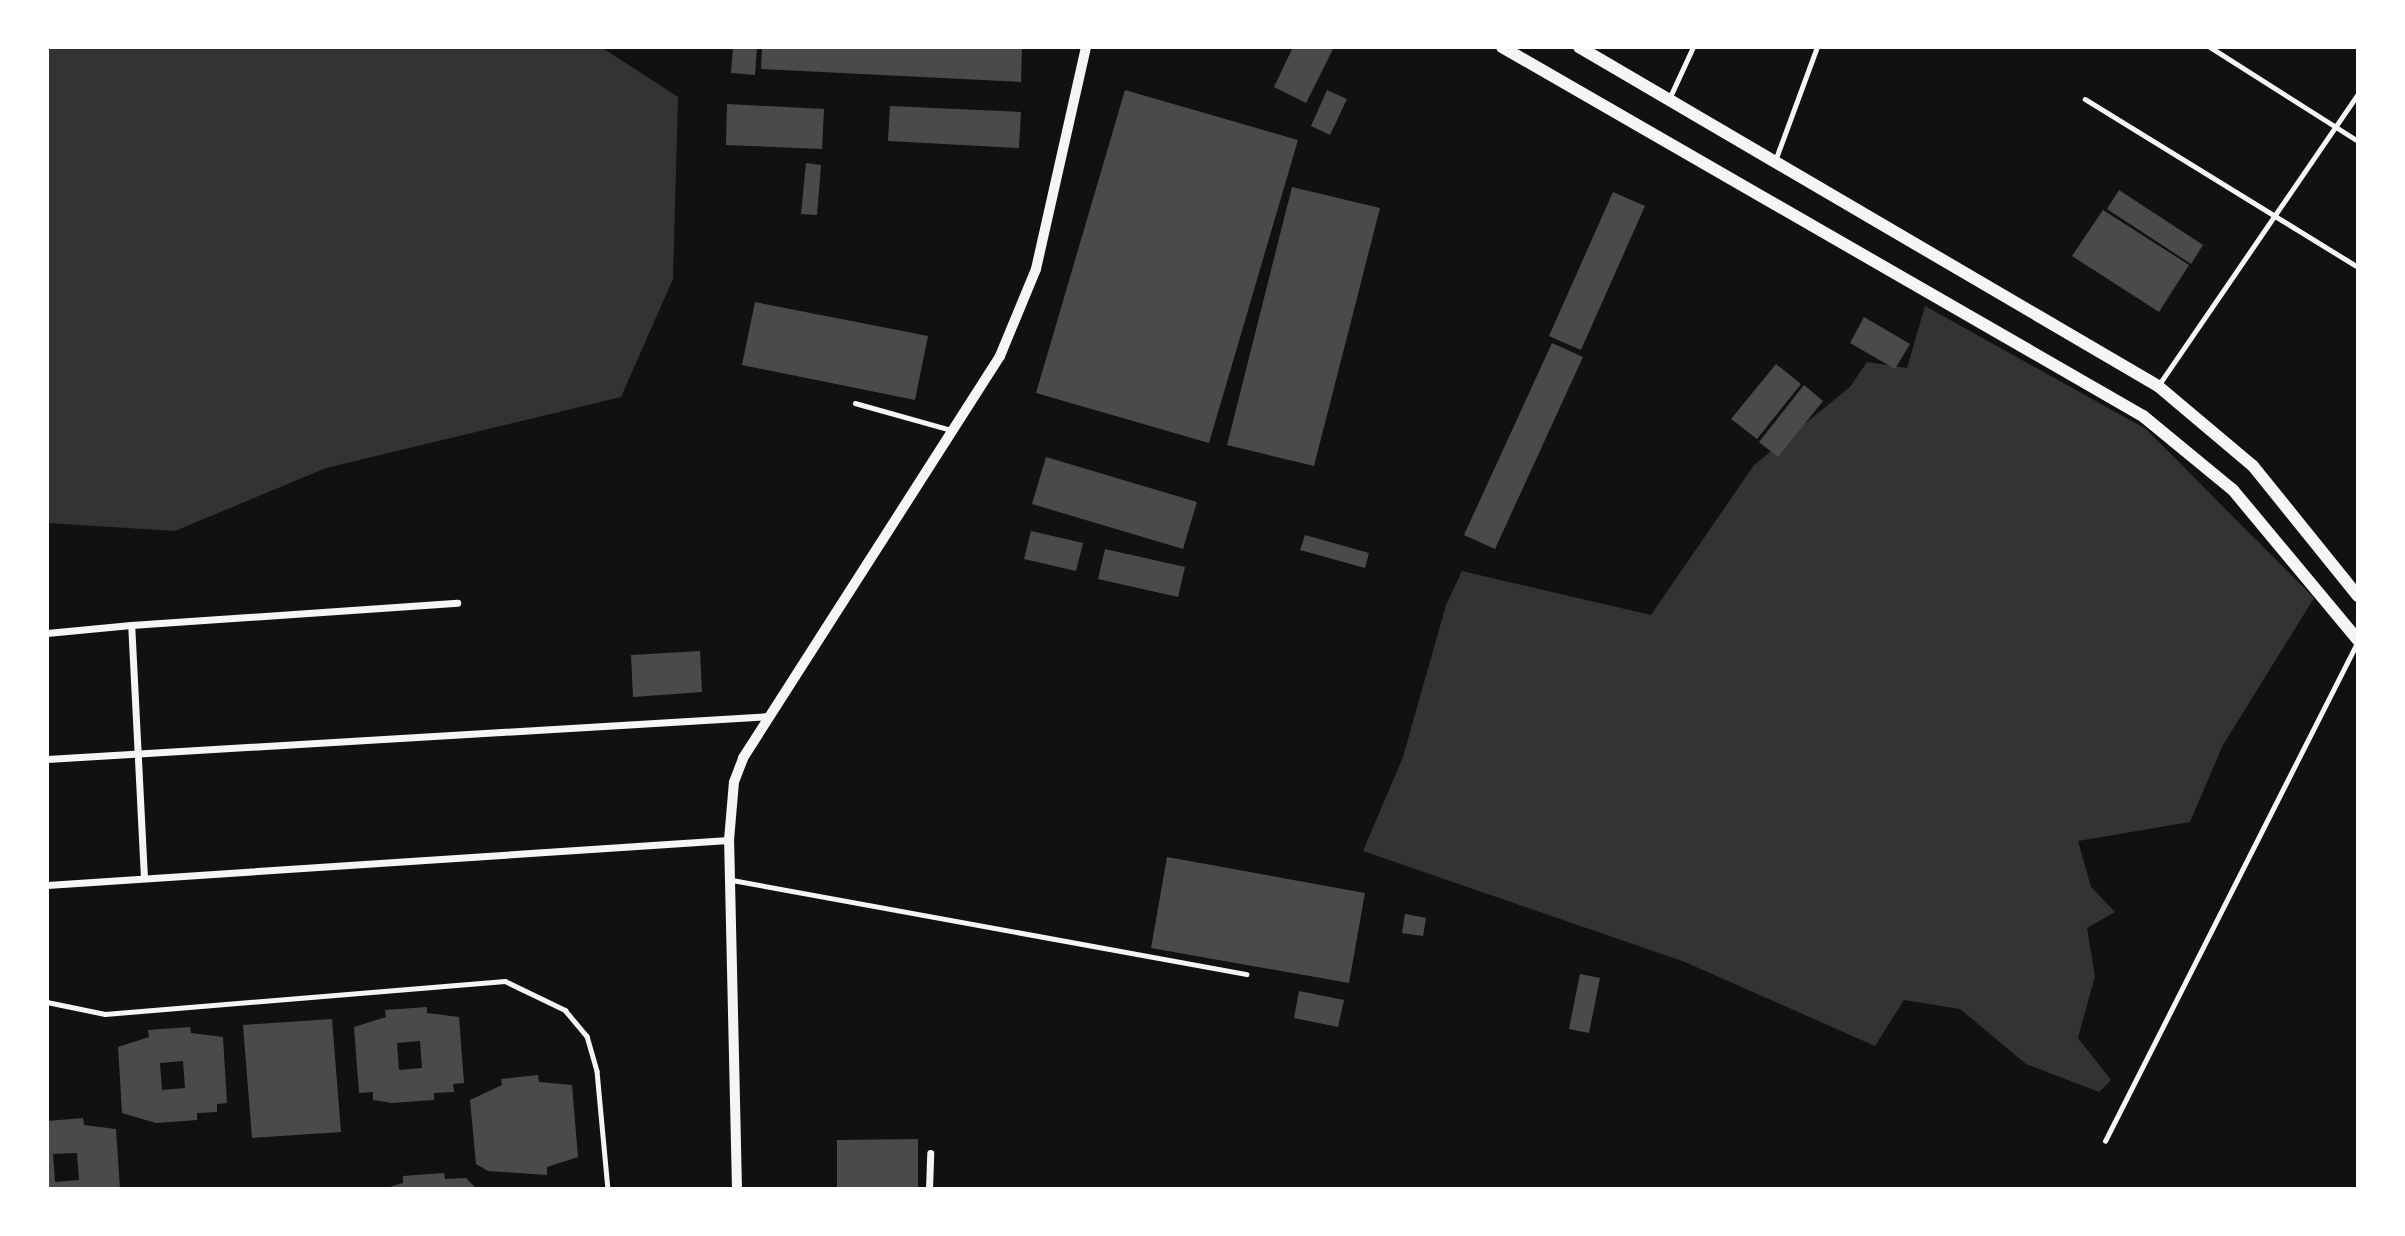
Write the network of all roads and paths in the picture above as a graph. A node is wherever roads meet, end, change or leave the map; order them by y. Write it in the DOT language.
graph roads {
  1 [pos="1086,47"];
  2 [pos="1502,47"];
  3 [pos="1579,47"];
  4 [pos="1693,47"];
  5 [pos="1817,47"];
  6 [pos="2210,47"];
  7 [pos="2358,94"];
  8 [pos="2085,99"];
  9 [pos="1669,100"];
  10 [pos="2335,127"];
  11 [pos="2358,141"];
  12 [pos="1775,161"];
  13 [pos="2275,214"];
  14 [pos="2358,267"];
  15 [pos="2158,386"];
  16 [pos="855,403"];
  17 [pos="955,431"];
  18 [pos="2358,596"];
  19 [pos="457,603"];
  20 [pos="131,625"];
  21 [pos="47,633"];
  22 [pos="2358,641"];
  23 [pos="771,716"];
  24 [pos="137,754"];
  25 [pos="47,760"];
  26 [pos="729,840"];
  27 [pos="144,878"];
  28 [pos="732,880"];
  29 [pos="47,885"];
  30 [pos="1246,974"];
  31 [pos="47,1002"];
  32 [pos="2105,1141"];
  33 [pos="930,1153"];
  34 [pos="608,1189"];
  35 [pos="737,1189"];
  36 [pos="929,1189"];
  1 -- 17 [label="street"];
  2 -- 22 [label="main road"];
  3 -- 9 [label="main road"];
  4 -- 9 [label="lane"];
  5 -- 12 [label="lane"];
  6 -- 10 [label="lane"];
  7 -- 10 [label="lane"];
  8 -- 13 [label="lane"];
  9 -- 12 [label="main road"];
  10 -- 11 [label="lane"];
  10 -- 13 [label="lane"];
  12 -- 15 [label="main road"];
  13 -- 14 [label="lane"];
  13 -- 15 [label="lane"];
  15 -- 18 [label="main road"];
  16 -- 17 [label="lane"];
  17 -- 23 [label="street"];
  19 -- 20 [label="street"];
  20 -- 21 [label="street"];
  20 -- 24 [label="street"];
  22 -- 32 [label="lane"];
  23 -- 24 [label="street"];
  23 -- 26 [label="street"];
  24 -- 25 [label="street"];
  24 -- 27 [label="street"];
  26 -- 27 [label="street"];
  26 -- 28 [label="street"];
  27 -- 29 [label="street"];
  28 -- 30 [label="lane"];
  28 -- 35 [label="street"];
  31 -- 34 [label="lane"];
  33 -- 36 [label="street"];
}
